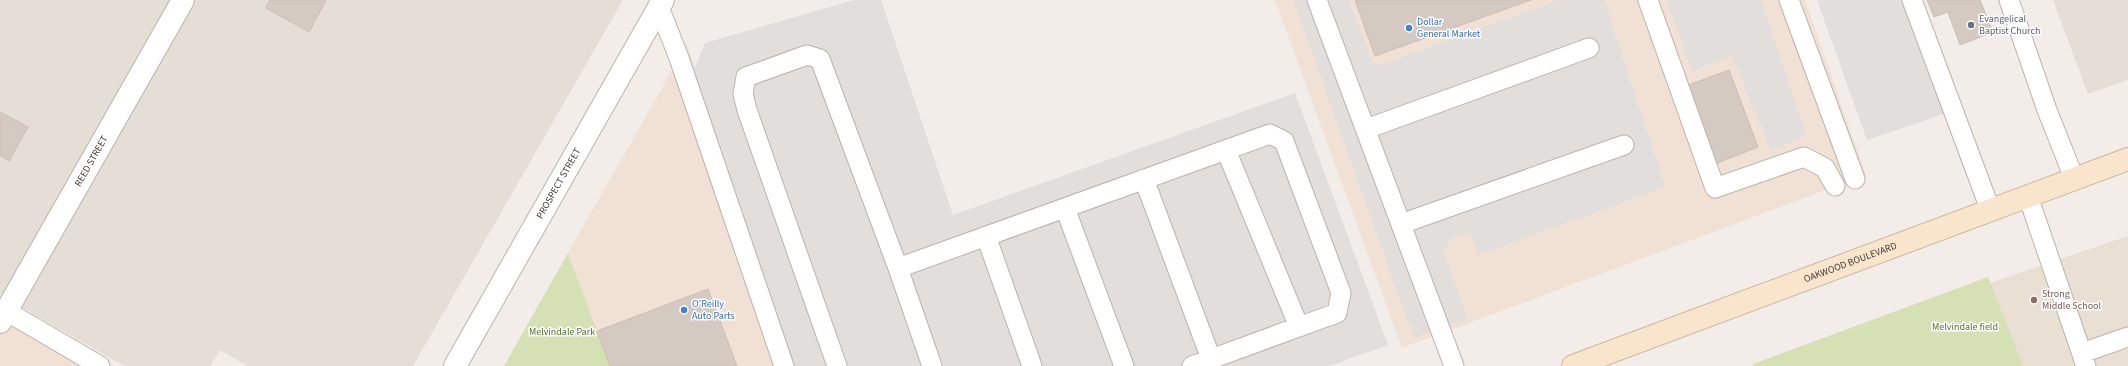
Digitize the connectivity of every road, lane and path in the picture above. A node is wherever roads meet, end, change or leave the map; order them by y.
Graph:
1 (183, 0) edge
2 (1317, 0) edge
3 (1648, 0) edge
4 (1789, 0) edge
5 (1912, 0) edge
6 (2009, 0) edge
7 (661, 3) edge
8 (1589, 48) dead end
9 (1366, 129) junction
10 (1624, 145) dead end
11 (1226, 150) junction
12 (2128, 158) edge
13 (2074, 178) junction
14 (1144, 179) junction
15 (1855, 179) dead end
16 (1835, 186) dead end
17 (2028, 196) junction
18 (1065, 208) junction
19 (1990, 210) junction
20 (1401, 224) junction
21 (986, 236) junction
22 (898, 268) junction
23 (3, 317) edge
24 (1299, 327) junction
25 (2128, 337) edge
26 (1211, 359) junction
27 (2084, 359) edge
28 (100, 366) edge
29 (455, 366) edge
30 (784, 366) edge
31 (837, 366) edge
32 (932, 366) edge
33 (1032, 366) edge
34 (1124, 366) edge
35 (1192, 366) edge
36 (1454, 366) edge
37 (1573, 366) edge

1 - 23 street, REED STREET
2 - 9 lane
3 - 16 lane
4 - 15 lane
5 - 19 lane
6 - 13 lane
7 - 29 street, PROSPECT STREET
7 - 30 lane
8 - 9 lane
9 - 20 lane
10 - 20 lane
11 - 14 lane
11 - 24 lane
11 - 24 lane
12 - 13 main road, OAKWOOD BOULEVARD
13 - 17 main road, OAKWOOD BOULEVARD
14 - 18 lane
14 - 26 lane
17 - 19 main road, OAKWOOD BOULEVARD
17 - 27 lane
18 - 21 lane
18 - 34 lane
19 - 37 main road, OAKWOOD BOULEVARD
20 - 36 lane
21 - 22 lane
21 - 33 lane
22 - 31 lane
22 - 32 lane
23 - 28 lane
24 - 26 lane
25 - 27 lane
26 - 35 lane

